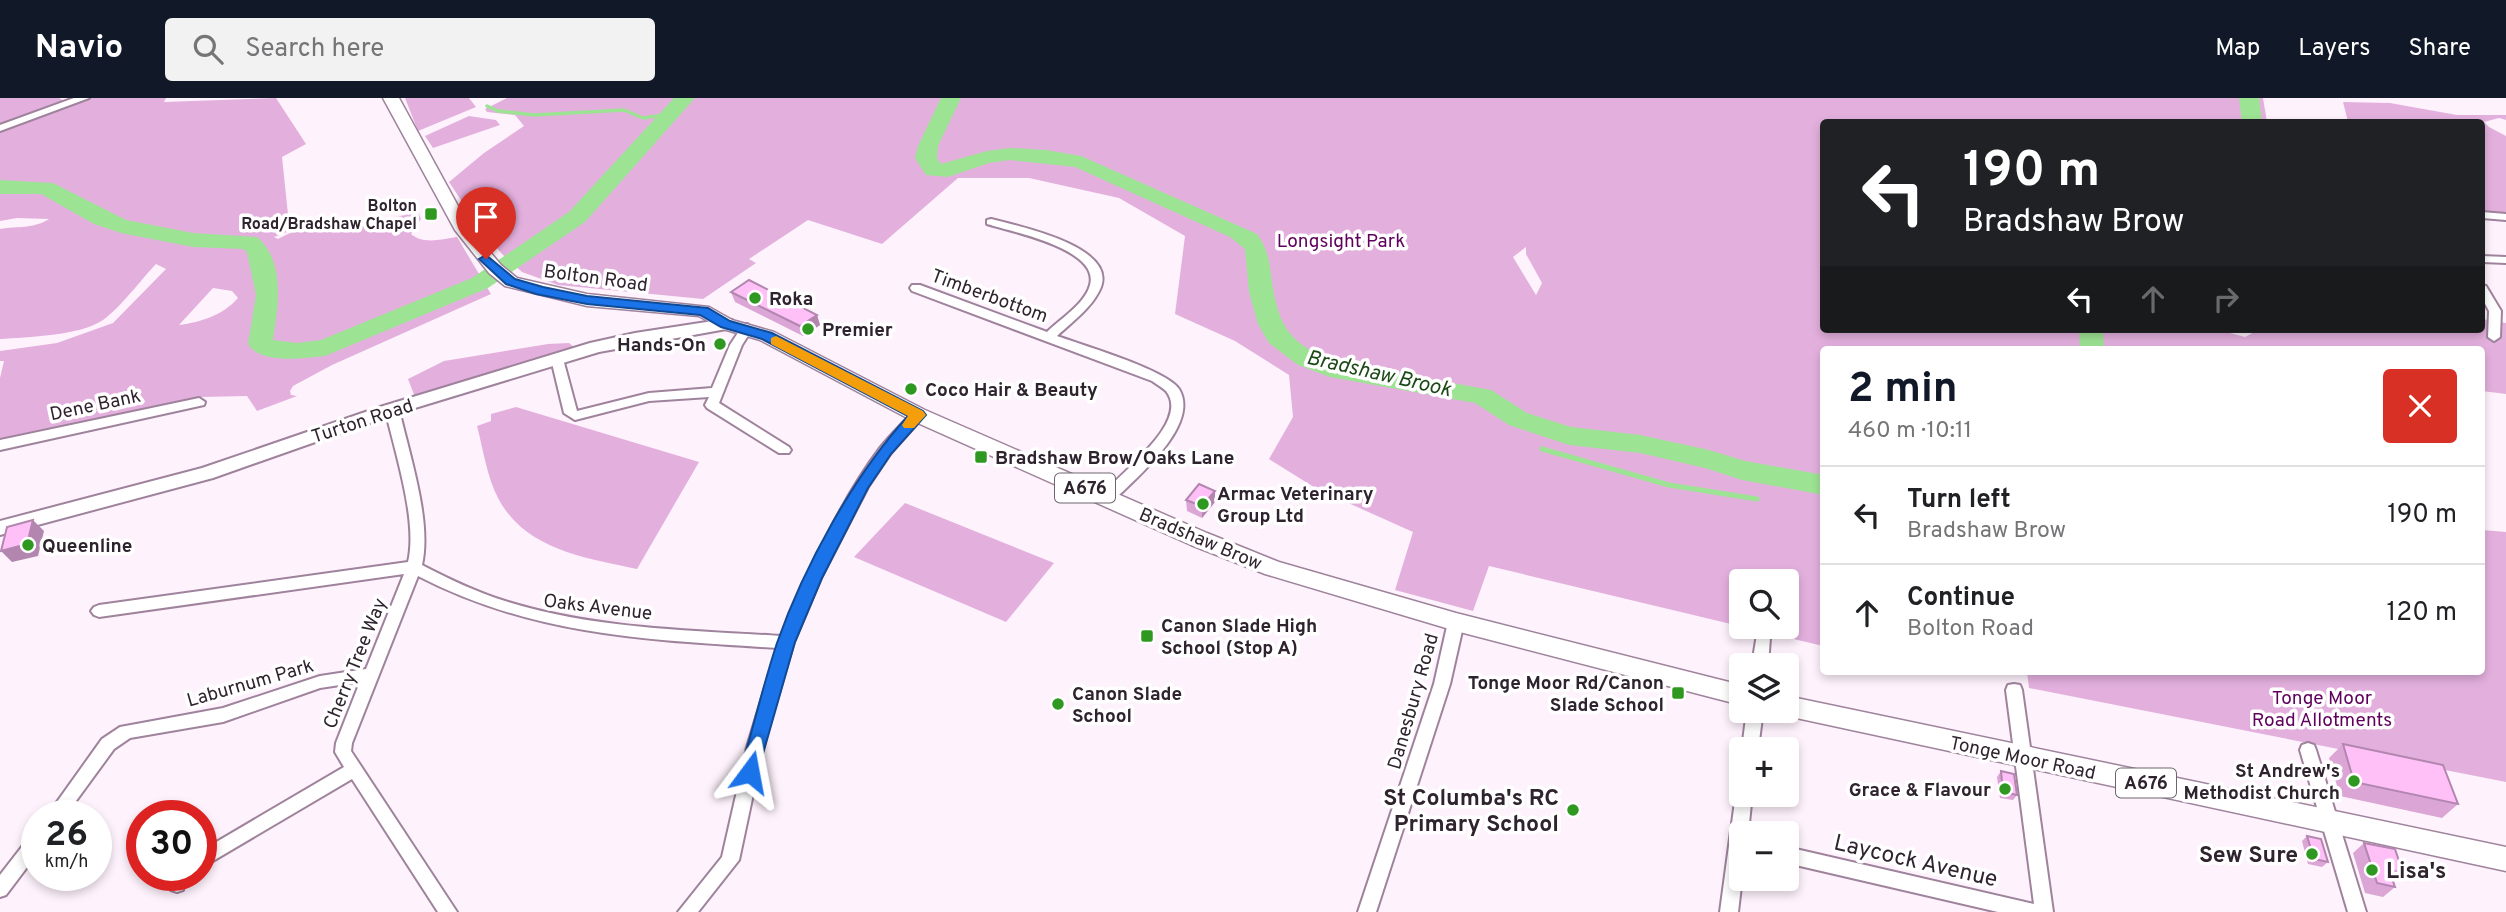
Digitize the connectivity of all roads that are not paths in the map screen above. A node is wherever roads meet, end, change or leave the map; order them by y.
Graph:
1 (85, 98) edge
2 (391, 98) edge
3 (0, 128) edge
4 (2485, 215) edge
5 (2506, 217) edge
6 (991, 222) dead end
7 (2485, 259) edge
8 (2506, 260) edge
9 (916, 288) dead end
10 (2485, 294) edge
11 (726, 324) junction
12 (747, 328) junction
13 (1049, 337) junction
14 (2494, 337) dead end
15 (557, 359) junction
16 (715, 392) junction
17 (199, 402) dead end
18 (391, 409) junction
19 (918, 415) junction
20 (0, 445) edge
21 (784, 450) dead end
22 (1107, 498) junction
23 (0, 528) edge
24 (414, 567) junction
25 (99, 611) dead end
26 (1456, 622) junction
27 (786, 642) junction
28 (371, 674) junction
29 (2014, 691) dead end
30 (1729, 692) edge
31 (1799, 709) edge
32 (2308, 750) dead end
33 (2023, 757) junction
34 (354, 769) junction
35 (67, 800) edge
36 (2330, 822) junction
37 (217, 850) edge
38 (1799, 858) edge
39 (2506, 859) edge
40 (21, 861) edge
41 (0, 889) edge
42 (1732, 891) edge
43 (443, 910) edge
44 (687, 912) edge
45 (1367, 912) edge
46 (1729, 912) edge
47 (2034, 912) edge
48 (2044, 912) edge
49 (2357, 912) edge

1 - 3 street
2 - 11 main road, Bolton Road / A676
4 - 5 street
6 - 13 street, Timberbottom
7 - 8 street
9 - 13 street, Timberbottom
10 - 14 street
11 - 12 main road, Bradshaw Brow / A676
11 - 15 main road, Turton Road
12 - 16 street
12 - 19 main road, Bradshaw Brow / A676
13 - 22 street, Timberbottom
15 - 16 street
15 - 18 main road, Turton Road
16 - 21 street
17 - 20 street, Dene Bank
18 - 23 main road, Turton Road
18 - 24 street
19 - 22 main road, Bradshaw Brow / A676
19 - 27 street
22 - 26 main road, Bradshaw Brow / A676
24 - 25 street
24 - 27 street, Oaks Avenue
24 - 28 street, Cherry Tree Way
26 - 30 main road, A676
26 - 45 street, Danesbury Road
27 - 44 street
28 - 34 street, Cherry Tree Way
28 - 35 street, Laburnum Park
29 - 33 street
31 - 33 main road, Tonge Moor Road / A676
32 - 36 street
33 - 36 main road, Tonge Moor Road / A676
33 - 48 street
34 - 37 street
34 - 43 street, Cherry Tree Way
36 - 39 main road, Tonge Moor Road / A676
36 - 49 street
38 - 47 street, Laycock Avenue
40 - 41 street
42 - 46 street

